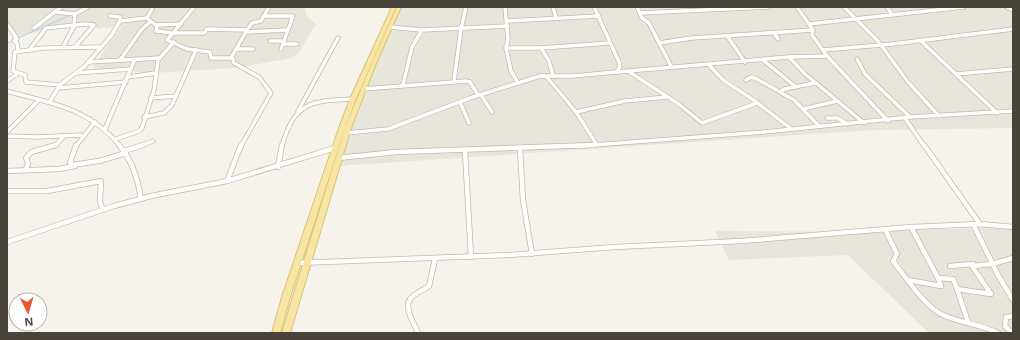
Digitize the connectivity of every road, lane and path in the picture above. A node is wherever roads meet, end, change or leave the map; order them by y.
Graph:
1 (61, 7) edge
2 (88, 7) edge
3 (154, 7) edge
4 (194, 7) edge
5 (269, 7) edge
6 (394, 7) edge
7 (400, 7) edge
8 (466, 7) edge
9 (505, 7) edge
10 (553, 7) edge
11 (594, 7) edge
12 (637, 7) edge
13 (683, 7) edge
14 (767, 7) edge
15 (797, 7) edge
16 (844, 7) edge
17 (887, 7) edge
18 (964, 7) edge
19 (1007, 7) edge
20 (731, 8) edge
21 (1013, 10) edge
22 (686, 11) junction
23 (56, 12) junction
24 (640, 13) junction
25 (73, 14) junction
26 (892, 14) junction
27 (110, 16) dead end
28 (265, 16) junction
29 (599, 16) junction
30 (147, 18) junction
31 (556, 18) junction
32 (854, 18) junction
33 (120, 21) junction
34 (507, 21) junction
35 (150, 22) junction
36 (7, 24) edge
37 (181, 24) junction
38 (809, 24) junction
39 (74, 25) junction
40 (156, 25) junction
41 (508, 26) junction
42 (390, 27) junction
43 (34, 28) dead end
44 (461, 29) junction
45 (1011, 29) edge
46 (288, 30) junction
47 (422, 30) junction
48 (814, 30) junction
49 (246, 31) junction
50 (173, 33) junction
51 (1013, 33) edge
52 (775, 34) junction
53 (728, 37) junction
54 (338, 38) dead end
55 (778, 39) dead end
56 (920, 40) junction
57 (174, 42) junction
58 (270, 42) dead end
59 (283, 42) junction
60 (659, 43) junction
61 (297, 44) dead end
62 (610, 44) junction
63 (880, 45) junction
64 (63, 47) junction
65 (75, 47) junction
66 (101, 47) junction
67 (506, 48) junction
68 (540, 48) junction
69 (30, 49) junction
70 (236, 49) junction
71 (253, 49) dead end
72 (281, 49) dead end
73 (18, 50) junction
74 (196, 50) junction
75 (823, 50) junction
76 (828, 56) junction
77 (232, 57) junction
78 (789, 57) junction
79 (159, 58) junction
80 (136, 59) junction
81 (857, 59) dead end
82 (120, 60) junction
83 (763, 60) junction
84 (89, 62) junction
85 (745, 62) junction
86 (709, 65) junction
87 (672, 68) junction
88 (131, 69) junction
89 (1011, 70) edge
90 (628, 71) junction
91 (616, 72) junction
92 (76, 73) junction
93 (156, 73) junction
94 (1013, 73) edge
95 (17, 74) junction
96 (956, 74) junction
97 (546, 76) junction
98 (553, 76) junction
99 (128, 77) junction
100 (454, 80) junction
101 (746, 80) dead end
102 (7, 81) edge
103 (126, 82) junction
104 (518, 82) junction
105 (815, 83) junction
106 (403, 85) junction
107 (59, 86) junction
108 (796, 87) junction
109 (363, 89) junction
110 (7, 91) edge
111 (780, 92) junction
112 (480, 95) junction
113 (176, 96) junction
114 (667, 97) junction
115 (151, 98) junction
116 (353, 99) junction
117 (39, 100) junction
118 (50, 101) junction
119 (837, 101) junction
120 (460, 102) junction
121 (757, 103) junction
122 (803, 109) junction
123 (298, 111) junction
124 (1013, 111) edge
125 (492, 112) dead end
126 (576, 112) junction
127 (997, 113) junction
128 (939, 116) junction
129 (144, 117) junction
130 (827, 118) dead end
131 (908, 118) junction
132 (888, 120) junction
133 (95, 122) junction
134 (469, 122) dead end
135 (864, 123) junction
136 (847, 124) junction
137 (818, 126) junction
138 (7, 127) edge
139 (12, 127) junction
140 (790, 128) junction
141 (105, 129) junction
142 (7, 132) edge
143 (346, 133) junction
144 (81, 135) junction
145 (7, 136) edge
146 (64, 136) junction
147 (116, 139) junction
148 (153, 141) dead end
149 (597, 145) junction
150 (335, 148) junction
151 (520, 149) junction
152 (465, 151) junction
153 (125, 152) junction
154 (338, 158) junction
155 (75, 166) junction
156 (278, 166) junction
157 (26, 170) junction
158 (7, 171) edge
159 (227, 181) junction
160 (7, 191) edge
161 (141, 199) junction
162 (102, 210) junction
163 (973, 224) junction
164 (980, 224) junction
165 (912, 227) junction
166 (1013, 227) edge
167 (885, 229) junction
168 (7, 242) edge
169 (532, 254) junction
170 (470, 257) junction
171 (1013, 258) edge
172 (435, 259) junction
173 (308, 262) junction
174 (297, 263) junction
175 (993, 264) junction
176 (950, 266) dead end
177 (938, 278) junction
178 (907, 280) junction
179 (957, 289) junction
180 (1013, 300) edge
181 (1013, 316) edge
182 (968, 322) junction
183 (276, 333) edge
184 (286, 333) edge
185 (418, 333) edge
186 (998, 333) edge
187 (1012, 333) edge

1 - 23 street
2 - 25 street
3 - 30 street
4 - 37 street
5 - 28 street
6 - 116 main road
7 - 42 main road
8 - 44 street
9 - 34 street
10 - 31 street
11 - 29 street
12 - 24 street
13 - 22 street
14 - 20 street
15 - 38 street
16 - 32 street
17 - 26 street
18 - 26 street
19 - 21 street
20 - 22 street
22 - 24 street
23 - 25 street
23 - 43 street
24 - 60 street
25 - 39 street
26 - 32 street
27 - 33 street
28 - 46 street
28 - 49 street
29 - 31 street
29 - 62 street
30 - 33 street
30 - 35 street
31 - 34 street
32 - 38 street
32 - 63 street
33 - 66 street
34 - 41 street
35 - 40 street
35 - 82 street
36 - 73 street
37 - 40 street
37 - 50 street
38 - 48 street
39 - 64 street
39 - 65 street
39 - 69 street
40 - 50 street
41 - 44 street
41 - 67 street
42 - 47 street
42 - 109 main road
44 - 47 street
44 - 100 street
45 - 51 street
45 - 56 street
46 - 49 street
46 - 59 street
47 - 106 street
48 - 52 street
48 - 75 street
49 - 50 street
49 - 70 street
50 - 57 street
52 - 53 street
52 - 55 street
53 - 60 street
53 - 85 street
54 - 123 street
56 - 63 street
56 - 96 street
57 - 74 street
57 - 79 street
58 - 59 street
59 - 61 street
59 - 72 street
60 - 87 street
62 - 68 street
62 - 91 street
63 - 75 street
63 - 128 street
64 - 65 street
64 - 69 street
65 - 66 street
66 - 84 street
67 - 68 street
67 - 104 street
68 - 98 street
69 - 73 street
70 - 71 street
70 - 77 street
73 - 95 street
74 - 77 street
74 - 113 street
75 - 76 street
76 - 78 street
76 - 132 street
77 - 159 street
78 - 83 street
78 - 105 street
79 - 80 street
79 - 93 street
80 - 82 street
80 - 88 street
81 - 131 street
82 - 84 street
83 - 85 street
83 - 108 street
84 - 92 street
85 - 86 street
86 - 87 street
86 - 121 street
87 - 90 street
88 - 92 street
88 - 99 street
89 - 94 street
89 - 96 street
90 - 91 street
90 - 114 street
91 - 98 street
92 - 107 street
93 - 99 street
93 - 115 street
95 - 102 street
95 - 107 street
96 - 127 street
97 - 98 street
97 - 104 street
97 - 126 street
99 - 103 street
100 - 106 street
100 - 112 street
101 - 111 street
103 - 107 street
103 - 141 street
104 - 112 street
105 - 108 street
105 - 119 street
106 - 109 street
107 - 118 street
108 - 111 street
109 - 143 main road
110 - 117 street
111 - 122 street
112 - 120 street
112 - 125 street
113 - 115 street
113 - 129 street
114 - 121 street
114 - 126 street
115 - 129 street
116 - 123 street
116 - 150 main road
117 - 118 street
117 - 139 street
118 - 133 street
119 - 122 street
119 - 135 street
120 - 134 street
120 - 143 street
121 - 140 street
122 - 137 street
123 - 156 street
124 - 127 street
126 - 149 street
127 - 128 street
128 - 131 street
129 - 147 street
130 - 136 street
131 - 132 street
131 - 164 street
132 - 135 street
133 - 141 street
133 - 144 street
135 - 136 street
136 - 137 street
137 - 140 street
138 - 139 street
139 - 142 street
140 - 149 street
141 - 147 street
143 - 154 main road
144 - 146 street
144 - 155 street
145 - 146 street
146 - 157 street
147 - 153 street
148 - 153 street
149 - 151 street
150 - 156 street
150 - 174 main road
151 - 152 street
151 - 169 street
152 - 154 street
152 - 170 street
153 - 155 street
153 - 161 street
154 - 173 main road
155 - 157 street
156 - 159 street
157 - 158 street
159 - 161 street
160 - 162 street
161 - 162 street
162 - 168 street
163 - 164 street
163 - 165 street
163 - 175 street
164 - 166 street
165 - 167 street
165 - 177 street
167 - 169 street
167 - 178 street
169 - 170 street
170 - 172 street
171 - 175 street
172 - 173 street
172 - 185 street
173 - 174 street
173 - 184 main road
174 - 183 main road
175 - 176 street
175 - 179 street
175 - 180 street
177 - 178 street
177 - 179 street
178 - 182 street
179 - 182 street
181 - 187 street
182 - 186 street

